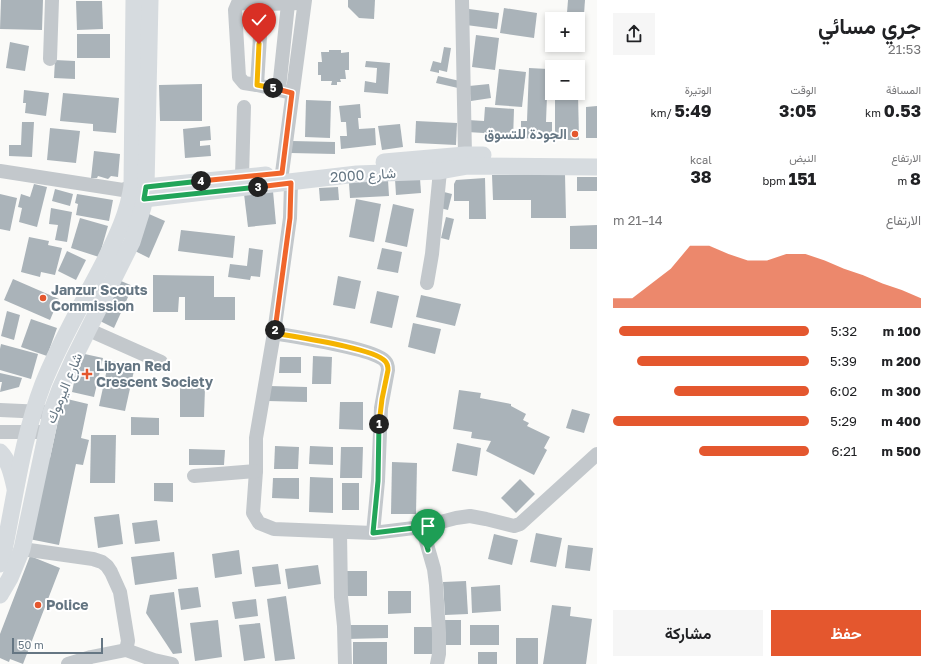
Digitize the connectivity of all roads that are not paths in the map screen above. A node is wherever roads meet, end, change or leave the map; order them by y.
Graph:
1 (52, 0) edge
2 (134, 0) edge
3 (150, 0) edge
4 (462, 0) edge
5 (305, 1) edge
6 (262, 4) junction
7 (288, 4) junction
8 (50, 59) dead end
9 (257, 85) junction
10 (286, 91) junction
11 (244, 107) dead end
12 (465, 155) junction
13 (597, 155) edge
14 (597, 166) edge
15 (0, 171) edge
16 (440, 171) junction
17 (242, 176) junction
18 (286, 178) junction
19 (135, 192) junction
20 (427, 283) dead end
21 (89, 330) junction
22 (274, 333) junction
23 (161, 362) dead end
24 (0, 410) edge
25 (34, 412) junction
26 (51, 413) junction
27 (29, 431) junction
28 (0, 432) edge
29 (46, 432) junction
30 (0, 452) edge
31 (597, 454) edge
32 (256, 471) junction
33 (194, 476) dead end
34 (15, 488) junction
35 (422, 527) junction
36 (340, 532) junction
37 (373, 533) junction
38 (22, 549) junction
39 (0, 564) edge
40 (0, 595) edge
41 (126, 650) junction
42 (154, 662) edge
43 (68, 664) edge
44 (172, 664) edge
45 (345, 664) edge
46 (437, 664) edge

1 - 8 street
2 - 19 main road
3 - 19 main road
4 - 12 street
5 - 7 street
5 - 10 street
6 - 7 street
6 - 9 street
6 - 9 street
7 - 10 street
9 - 10 street
10 - 18 street
11 - 17 street
12 - 13 main road
12 - 18 main road
14 - 16 main road, شارع 2000
15 - 19 street
16 - 18 main road, شارع 2000
16 - 20 street
17 - 18 main road
17 - 19 main road
18 - 19 main road, شارع 2000
18 - 22 street
19 - 21 main road, شارع اليرموك
19 - 25 main road, شارع اليرموك
21 - 23 street
21 - 26 main road, شارع اليرموك
22 - 32 street
22 - 37 street
24 - 25 street
25 - 26 street
25 - 27 main road, شارع اليرموك
26 - 29 main road, شارع اليرموك
27 - 28 street
27 - 29 street
27 - 34 main road, شارع اليرموك
29 - 38 main road, شارع اليرموك
30 - 34 main road
31 - 35 street
32 - 33 street
32 - 36 street
34 - 39 main road, شارع اليرموك
35 - 37 street
35 - 46 street
36 - 37 street
36 - 45 street
38 - 40 main road, شارع اليرموك
38 - 41 street
41 - 42 street
41 - 43 street
42 - 44 street

